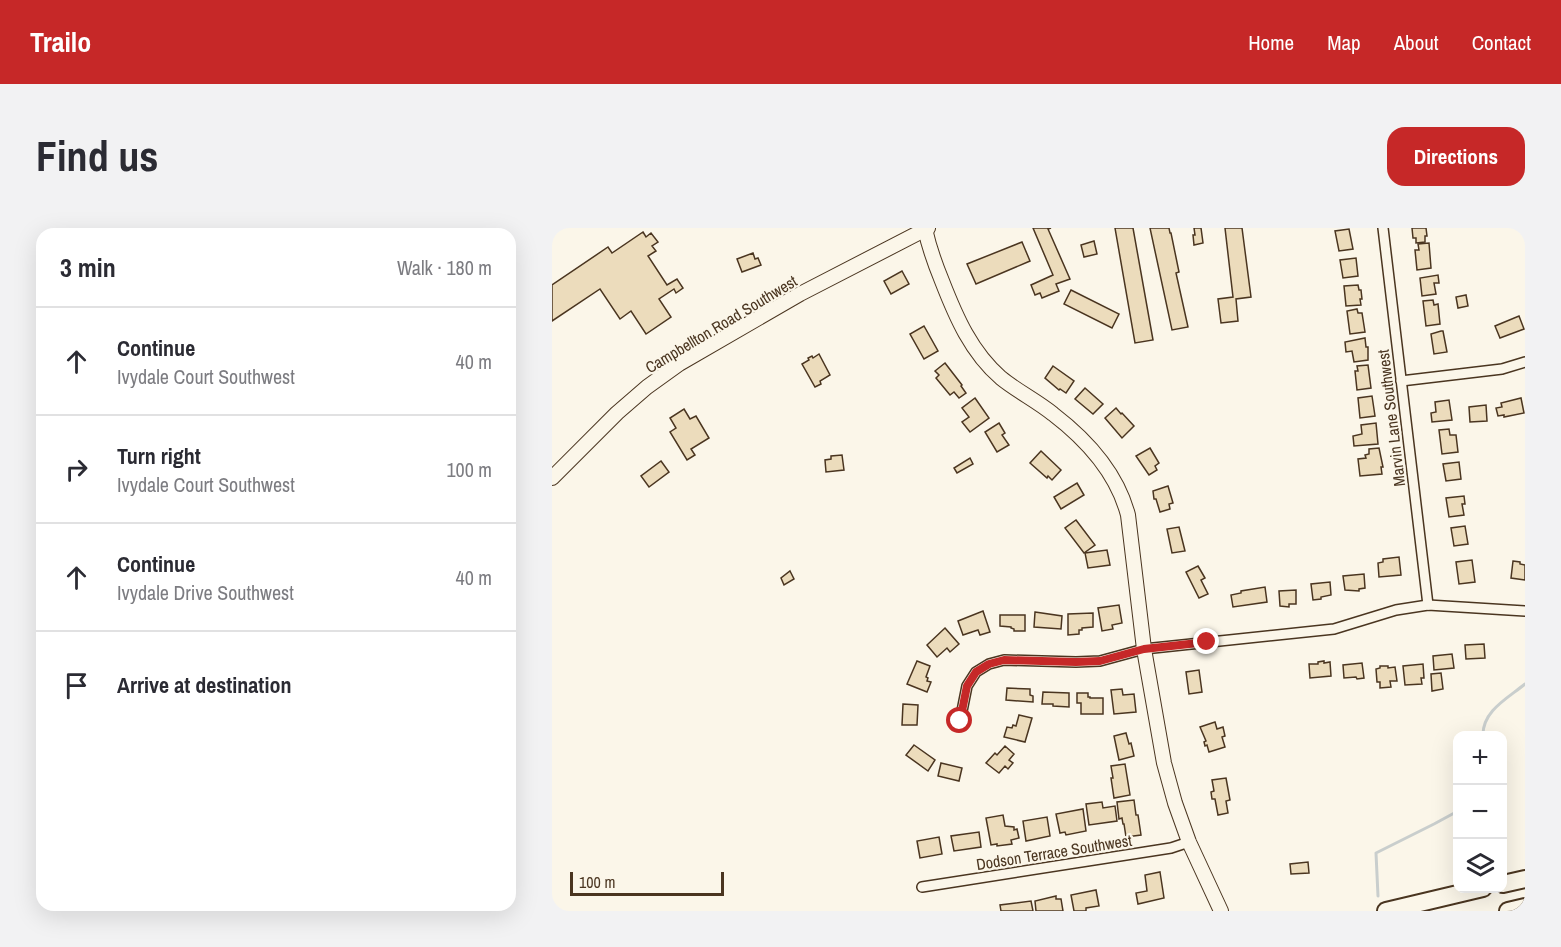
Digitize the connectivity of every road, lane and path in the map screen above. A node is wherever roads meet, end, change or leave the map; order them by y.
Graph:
1 (926, 228) edge
2 (1383, 228) edge
3 (1525, 362) edge
4 (1401, 381) junction
5 (552, 478) edge
6 (1428, 605) junction
7 (1525, 611) edge
8 (1144, 649) junction
9 (960, 721) dead end
10 (1190, 842) junction
11 (1525, 879) edge
12 (1507, 883) edge
13 (922, 887) dead end
14 (1462, 893) edge
15 (1525, 907) edge
16 (1221, 911) edge
17 (1386, 911) edge
18 (1509, 911) edge

1 - 5 street, Campbellton Road Southwest
1 - 8 street
2 - 4 street, Marvin Lane Southwest
3 - 4 street
4 - 6 street, Marvin Lane Southwest
6 - 7 street
6 - 8 street
8 - 9 street
8 - 10 street
10 - 13 street, Dodson Terrace Southwest
10 - 16 street
11 - 12 highway
14 - 17 highway
15 - 18 highway

